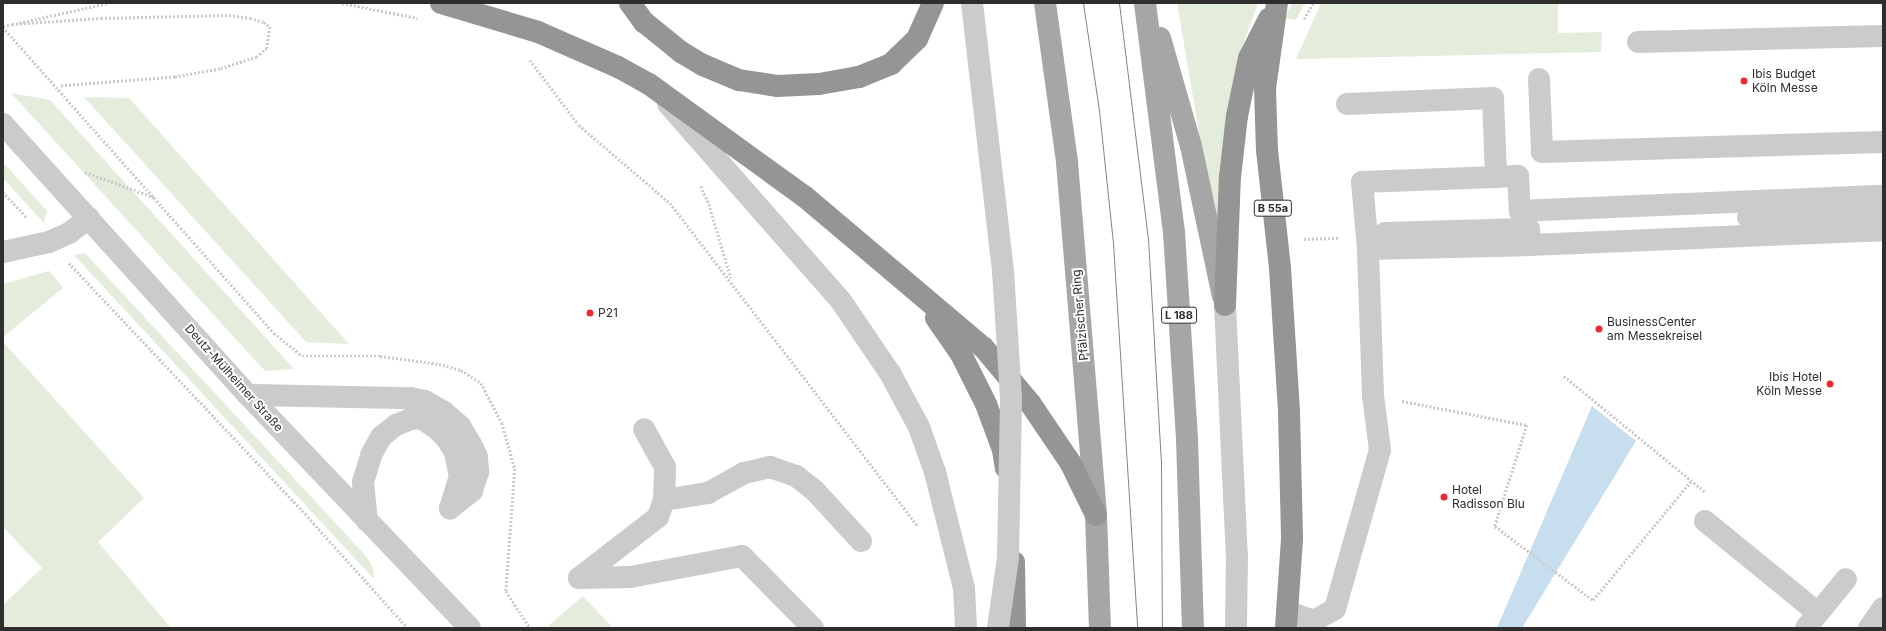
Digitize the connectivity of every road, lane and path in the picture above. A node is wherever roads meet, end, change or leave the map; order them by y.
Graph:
1 (108, 3) edge
2 (441, 3) edge
3 (630, 3) edge
4 (933, 3) edge
5 (972, 3) edge
6 (1044, 3) edge
7 (1145, 3) edge
8 (1150, 3) edge
9 (1277, 3) edge
10 (12, 24) junction
11 (3, 26) edge
12 (1883, 36) edge
13 (1638, 42) dead end
14 (528, 58) dead end
15 (1540, 79) dead end
16 (650, 84) junction
17 (58, 86) junction
18 (1347, 104) dead end
19 (3, 124) edge
20 (1883, 142) edge
21 (77, 169) dead end
22 (1496, 177) junction
23 (700, 183) dead end
24 (1883, 196) edge
25 (1883, 212) edge
26 (1739, 217) dead end
27 (89, 218) junction
28 (1883, 230) edge
29 (1385, 233) dead end
30 (1530, 245) junction
31 (1368, 249) junction
32 (3, 252) edge
33 (732, 280) junction
34 (90, 285) dead end
35 (918, 292) junction
36 (1225, 305) junction
37 (1564, 376) dead end
38 (248, 395) junction
39 (1373, 395) junction
40 (644, 429) dead end
41 (664, 500) junction
42 (1096, 515) junction
43 (367, 521) junction
44 (1705, 521) dead end
45 (922, 531) dead end
46 (861, 541) dead end
47 (1846, 579) dead end
48 (1883, 608) edge
49 (1287, 620) edge
50 (1812, 620) edge
51 (526, 624) dead end
52 (408, 628) edge
53 (470, 628) edge
54 (530, 628) edge
55 (813, 628) edge
56 (966, 628) edge
57 (998, 628) edge
58 (1015, 628) edge
59 (1100, 628) edge
60 (1193, 628) edge
61 (1236, 628) edge
62 (1868, 628) edge

1 - 10 path
2 - 16 highway, bridge
3 - 4 highway
5 - 57 street, bridge
6 - 42 main road, Pfälzischer Ring
7 - 60 main road, L 188
8 - 36 main road
9 - 36 highway
9 - 49 highway, B 55a
10 - 11 path
10 - 17 path
11 - 17 path
12 - 13 street
14 - 33 path
15 - 20 street
16 - 35 highway
16 - 56 street
17 - 21 path
18 - 22 street
19 - 27 street, Deutz-Mülheimer Straße
22 - 24 street
22 - 31 street
23 - 33 path
25 - 26 street
27 - 32 street
27 - 38 street, Deutz-Mülheimer Straße
28 - 30 street
29 - 30 street
30 - 31 street
31 - 39 street
33 - 45 path
34 - 52 path
35 - 42 highway
35 - 58 highway
36 - 61 street
37 - 39 path
38 - 43 street, Deutz-Mülheimer Straße
38 - 43 street
39 - 49 street
40 - 41 street
41 - 46 street
41 - 55 street
42 - 59 main road, Pfälzischer Ring
43 - 53 street, Deutz-Mülheimer Straße
44 - 50 street
47 - 50 street
48 - 62 street
51 - 54 path

